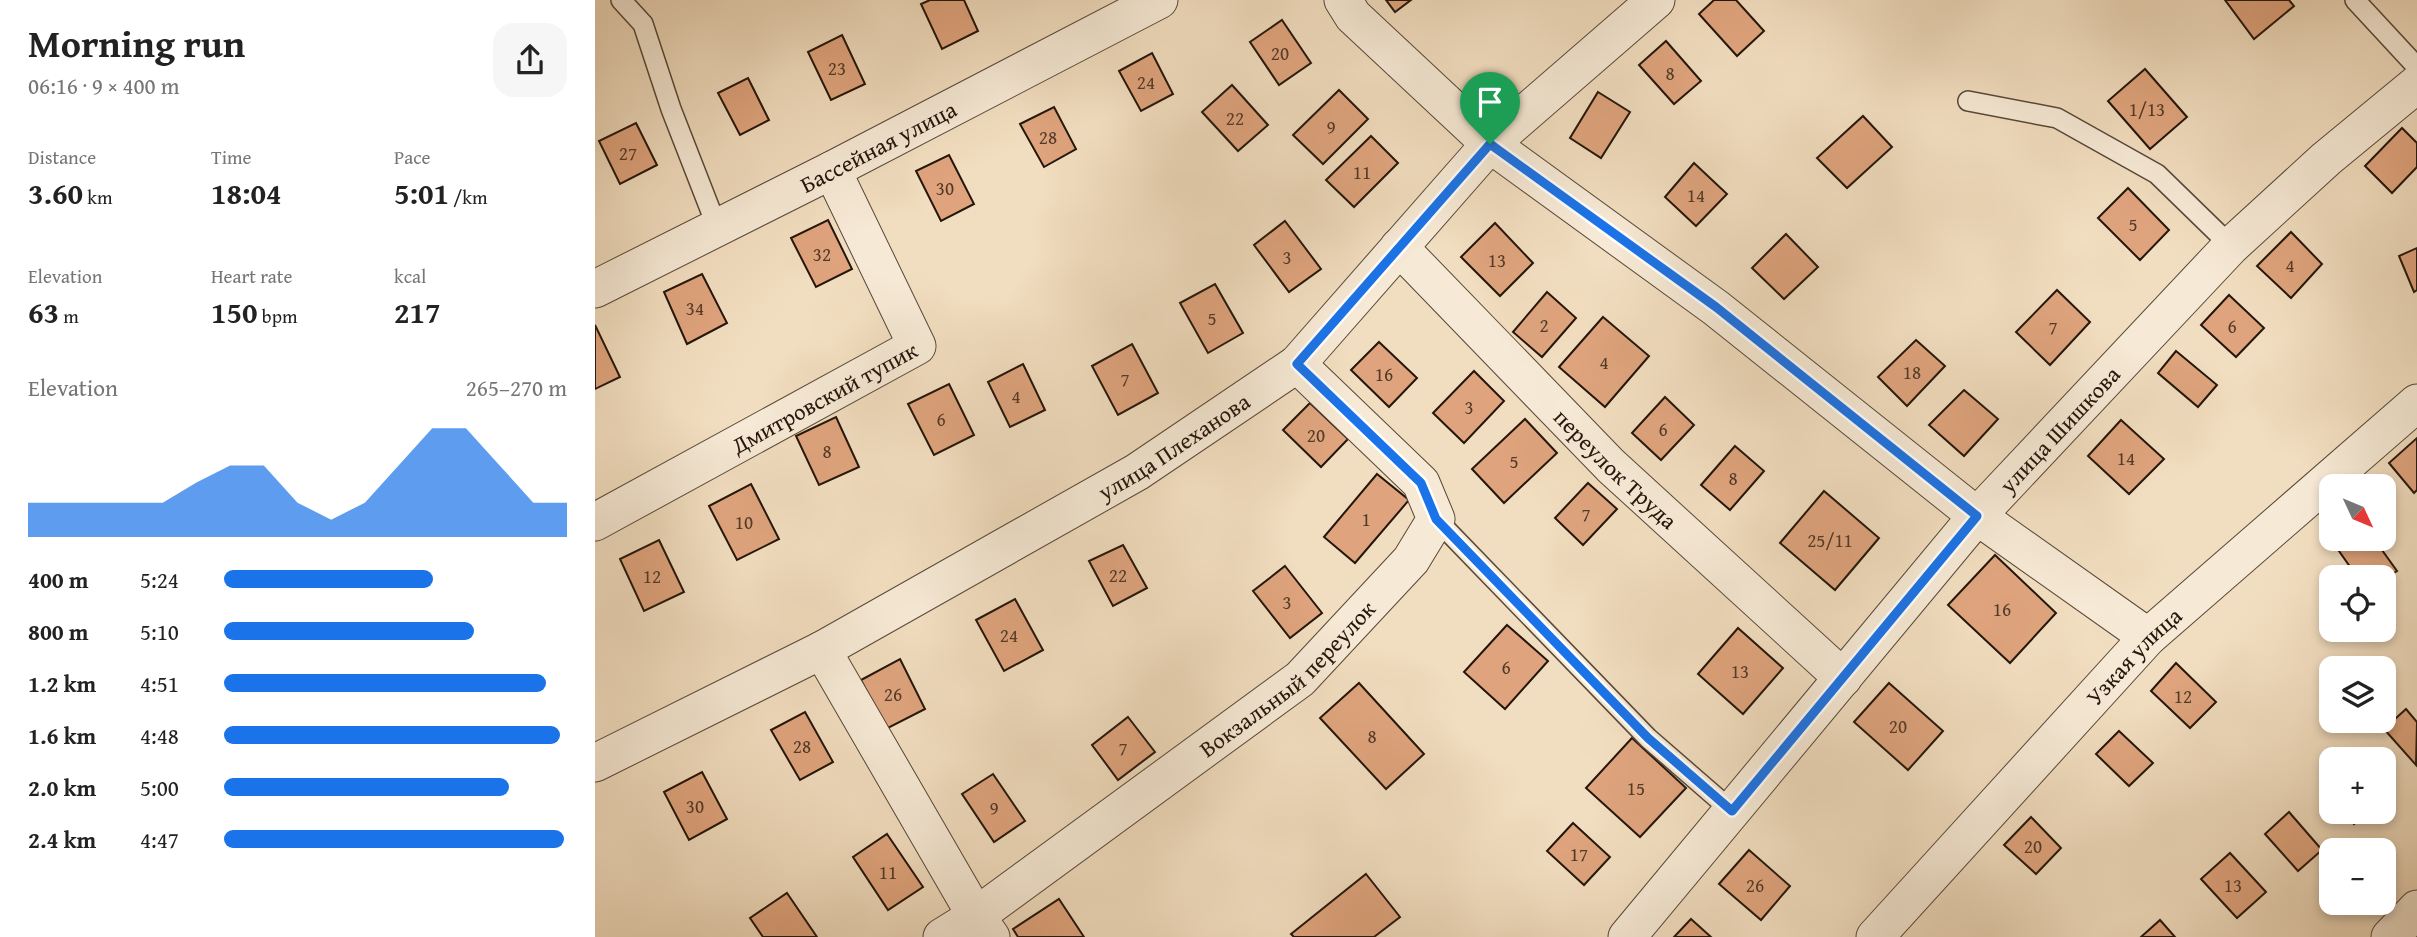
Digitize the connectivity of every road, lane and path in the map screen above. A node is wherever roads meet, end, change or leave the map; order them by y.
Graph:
1 (621, 0) edge
2 (1159, 0) edge
3 (1343, 0) edge
4 (1656, 0) edge
5 (2354, 0) edge
6 (2417, 67) edge
7 (2417, 84) edge
8 (1968, 101) dead end
9 (1490, 144) junction
10 (832, 170) junction
11 (717, 227) junction
12 (2231, 246) junction
13 (1399, 247) junction
14 (595, 289) edge
15 (1297, 364) junction
16 (2417, 403) edge
17 (1977, 516) junction
18 (1436, 519) junction
19 (595, 522) edge
20 (2148, 637) junction
21 (822, 650) junction
22 (1843, 678) junction
23 (595, 763) edge
24 (1732, 811) junction
25 (2417, 909) edge
26 (983, 926) edge
27 (943, 937) edge
28 (1627, 937) edge
29 (1875, 937) edge
30 (2390, 937) edge

1 - 11 lane
2 - 10 street, Бассейная улица
3 - 9 street
4 - 9 street, улица Плеханова
5 - 6 lane
7 - 12 street, улица Шишкова
8 - 12 lane
9 - 13 street, улица Плеханова
9 - 17 street
10 - 11 street, Бассейная улица
10 - 19 street, Дмитровский тупик
11 - 14 street, Бассейная улица
12 - 17 street, улица Шишкова
13 - 15 street, улица Плеханова
13 - 22 street, переулок Труда
15 - 18 street
15 - 21 street, улица Плеханова
16 - 20 street, Узкая улица
17 - 20 street
17 - 22 street, улица Шишкова
18 - 24 lane
18 - 26 street, Вокзальный переулок
20 - 29 street, Узкая улица
21 - 23 street, улица Плеханова
21 - 26 street
22 - 24 street, улица Шишкова
24 - 28 street, улица Шишкова
25 - 30 street
26 - 27 street, Вокзальный переулок

